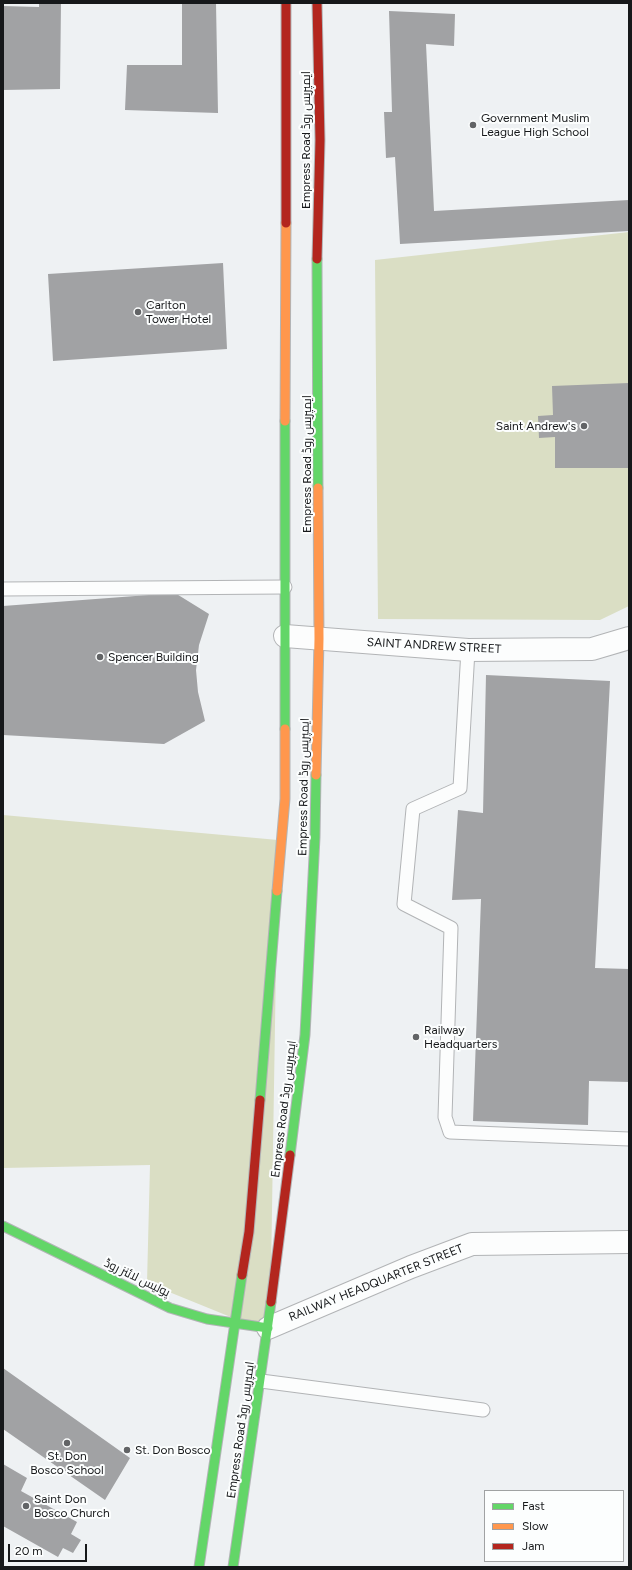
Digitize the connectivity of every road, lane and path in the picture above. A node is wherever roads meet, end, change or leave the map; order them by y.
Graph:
1 (286, 3) edge
2 (318, 3) edge
3 (285, 587) junction
4 (3, 589) edge
5 (285, 636) junction
6 (629, 638) edge
7 (319, 640) junction
8 (468, 650) junction
9 (629, 1139) edge
10 (3, 1226) edge
11 (629, 1242) edge
12 (234, 1322) junction
13 (268, 1328) junction
14 (261, 1381) junction
15 (483, 1410) dead end
16 (199, 1567) edge
17 (233, 1567) edge

1 - 3 main road, Empress Road ایمپریس روڈ
2 - 7 main road, Empress Road ایمپریس روڈ
3 - 4 lane
3 - 5 main road, Empress Road ایمپریس روڈ
5 - 7 street, SAINT ANDREW STREET
5 - 12 main road, Empress Road ایمپریس روڈ
6 - 8 street, SAINT ANDREW STREET
7 - 8 street, SAINT ANDREW STREET
7 - 13 main road, Empress Road ایمپریس روڈ
8 - 9 lane
10 - 12 main road, پولیس لائنز روڈ
11 - 13 street, RAILWAY HEADQUARTER STREET
12 - 13 main road, پولیس لائنز روڈ
12 - 16 main road, Empress Road ایمپریس روڈ
13 - 14 main road, Empress Road ایمپریس روڈ
14 - 15 lane
14 - 17 main road, Empress Road ایمپریس روڈ

